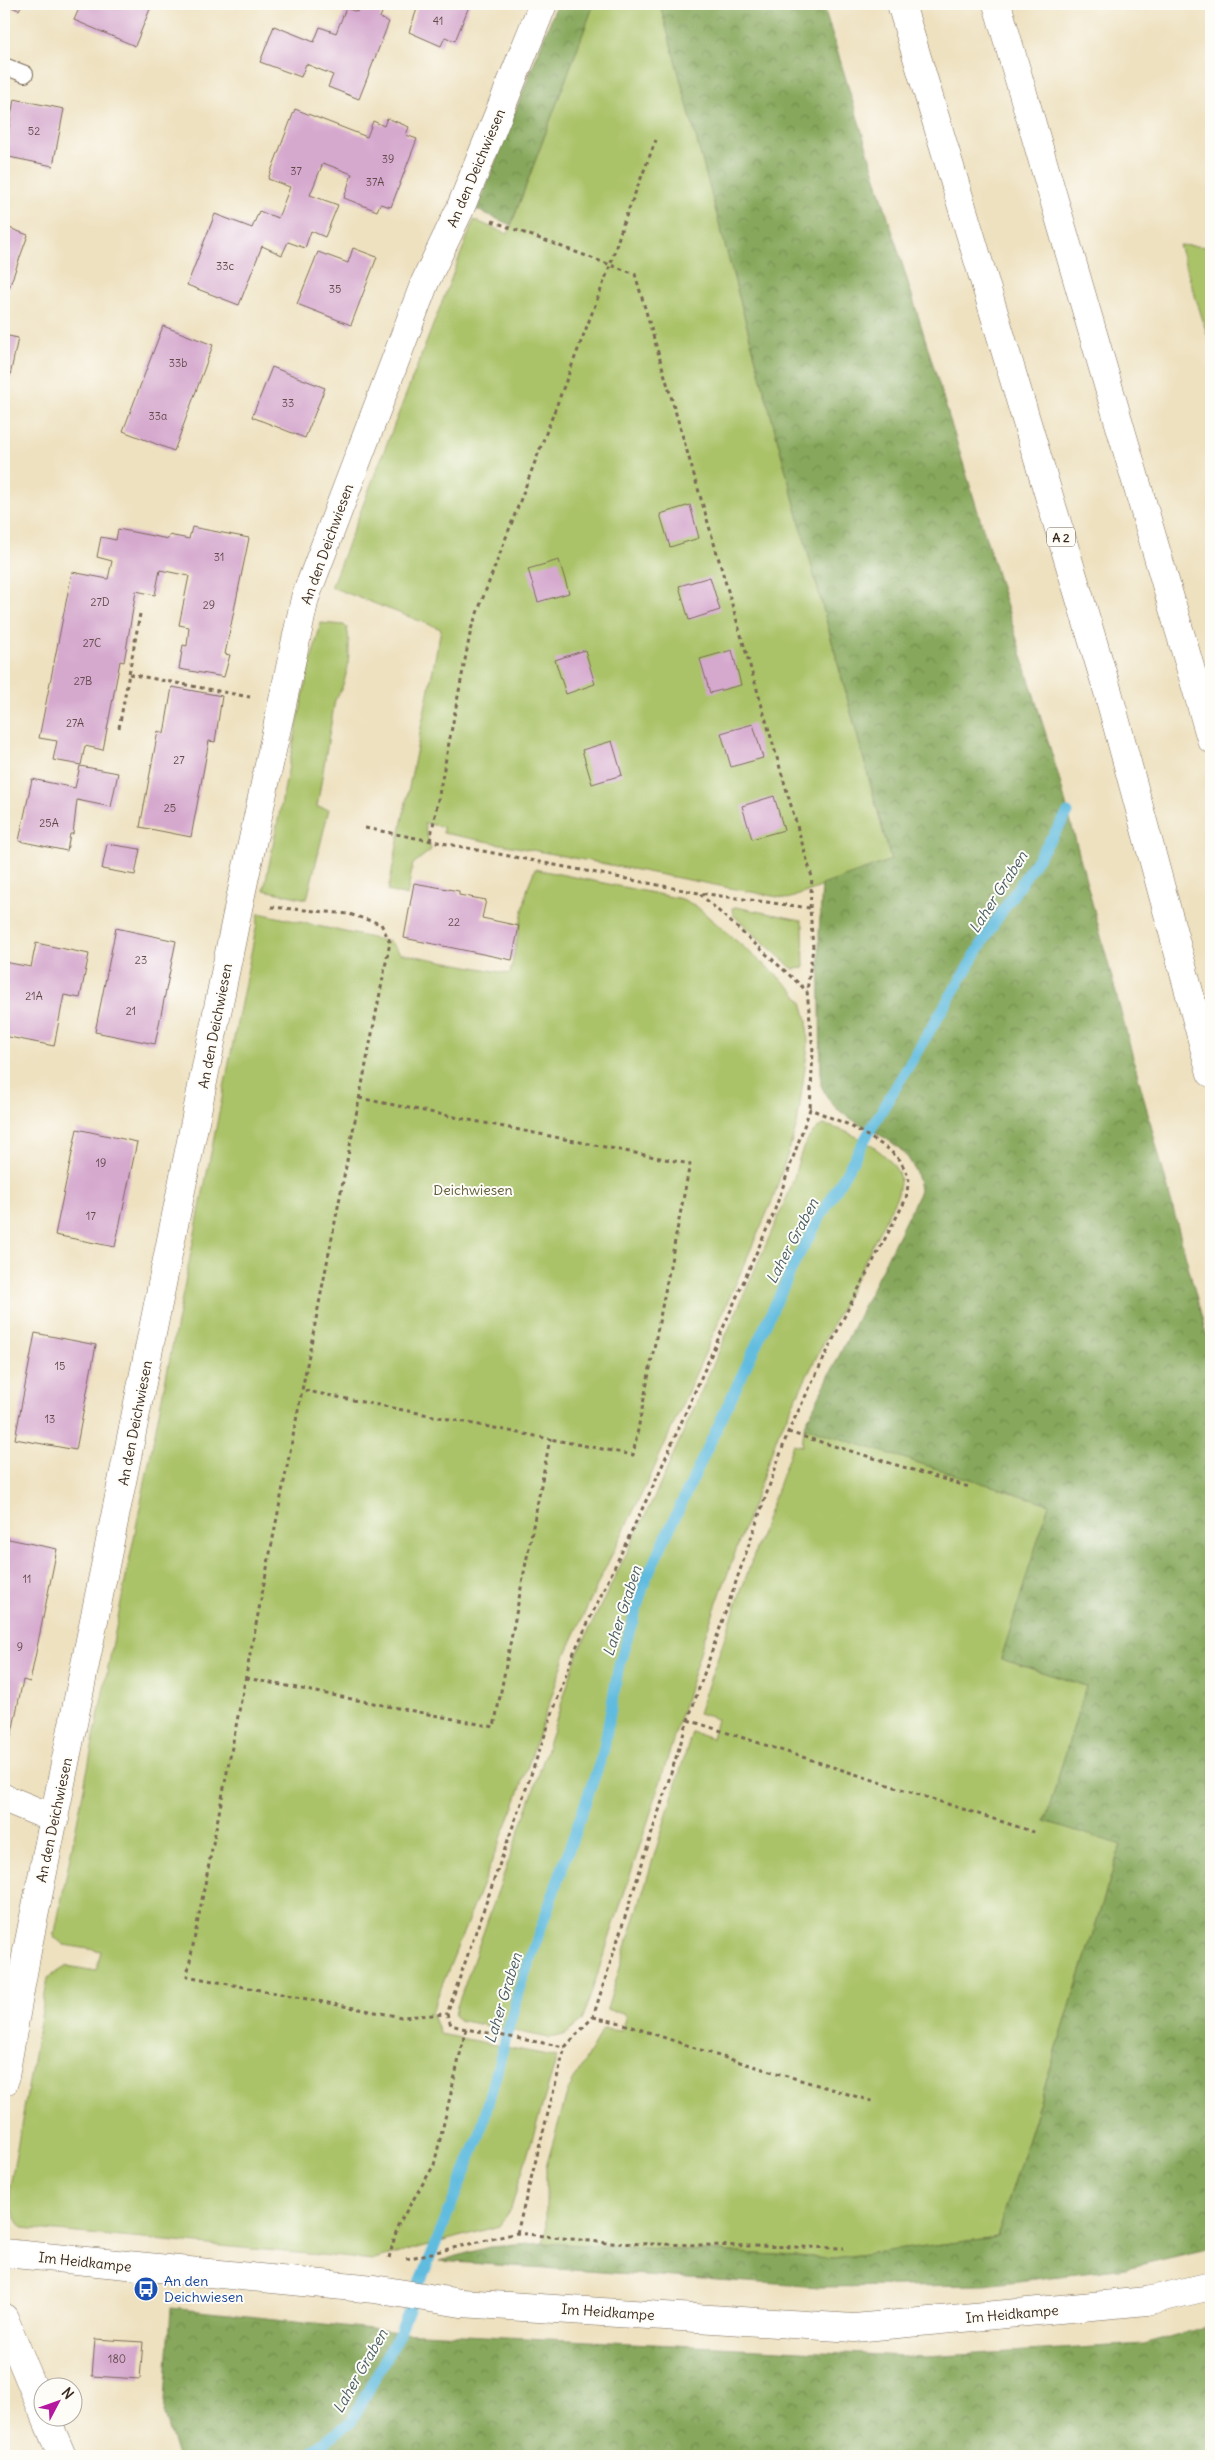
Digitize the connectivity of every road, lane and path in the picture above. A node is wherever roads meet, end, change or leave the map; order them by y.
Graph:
1 (543, 4) edge
2 (901, 4) edge
3 (997, 4) edge
4 (4, 66) edge
5 (25, 74) dead end
6 (656, 140) dead end
7 (460, 208) junction
8 (610, 266) junction
9 (140, 614) dead end
10 (129, 674) junction
11 (282, 703) junction
12 (119, 728) dead end
13 (1211, 739) edge
14 (365, 828) dead end
15 (430, 841) junction
16 (700, 893) junction
17 (240, 904) junction
18 (810, 908) junction
19 (807, 991) junction
20 (1211, 1073) edge
21 (359, 1098) junction
22 (810, 1109) junction
23 (302, 1390) junction
24 (788, 1432) junction
25 (550, 1439) junction
26 (969, 1487) dead end
27 (246, 1678) junction
28 (688, 1720) junction
29 (4, 1798) edge
30 (55, 1819) junction
31 (1037, 1833) dead end
32 (446, 2014) junction
33 (593, 2017) junction
34 (466, 2029) junction
35 (566, 2047) junction
36 (4, 2082) edge
37 (875, 2102) dead end
38 (517, 2233) junction
39 (844, 2248) dead end
40 (4, 2253) edge
41 (418, 2256) dead end
42 (387, 2263) dead end
43 (1211, 2286) edge
44 (4, 2318) edge
45 (32, 2385) edge
46 (50, 2428) edge
47 (62, 2456) edge

1 - 7 main road, An den Deichwiesen
2 - 20 main road, A 2
3 - 13 main road
4 - 5 lane
6 - 8 path
7 - 8 path
7 - 11 main road, An den Deichwiesen
8 - 15 path
8 - 18 path
9 - 10 path
10 - 11 path
10 - 12 path
11 - 17 main road, An den Deichwiesen
14 - 15 path
15 - 16 path
16 - 18 path
16 - 19 path
17 - 21 path
17 - 30 main road, An den Deichwiesen
18 - 19 path
19 - 22 path
21 - 23 path
21 - 25 path
22 - 24 path
22 - 32 path
23 - 25 path
23 - 27 path
24 - 26 path
24 - 28 path
25 - 27 path
27 - 32 path
28 - 31 path
28 - 33 path
29 - 30 main road
30 - 36 main road, An den Deichwiesen
32 - 34 path
33 - 35 path
33 - 37 path
34 - 35 path
34 - 42 path
35 - 38 path
38 - 39 path
38 - 41 path
40 - 43 main road, Im Heidkampe
44 - 45 main road
46 - 47 main road

